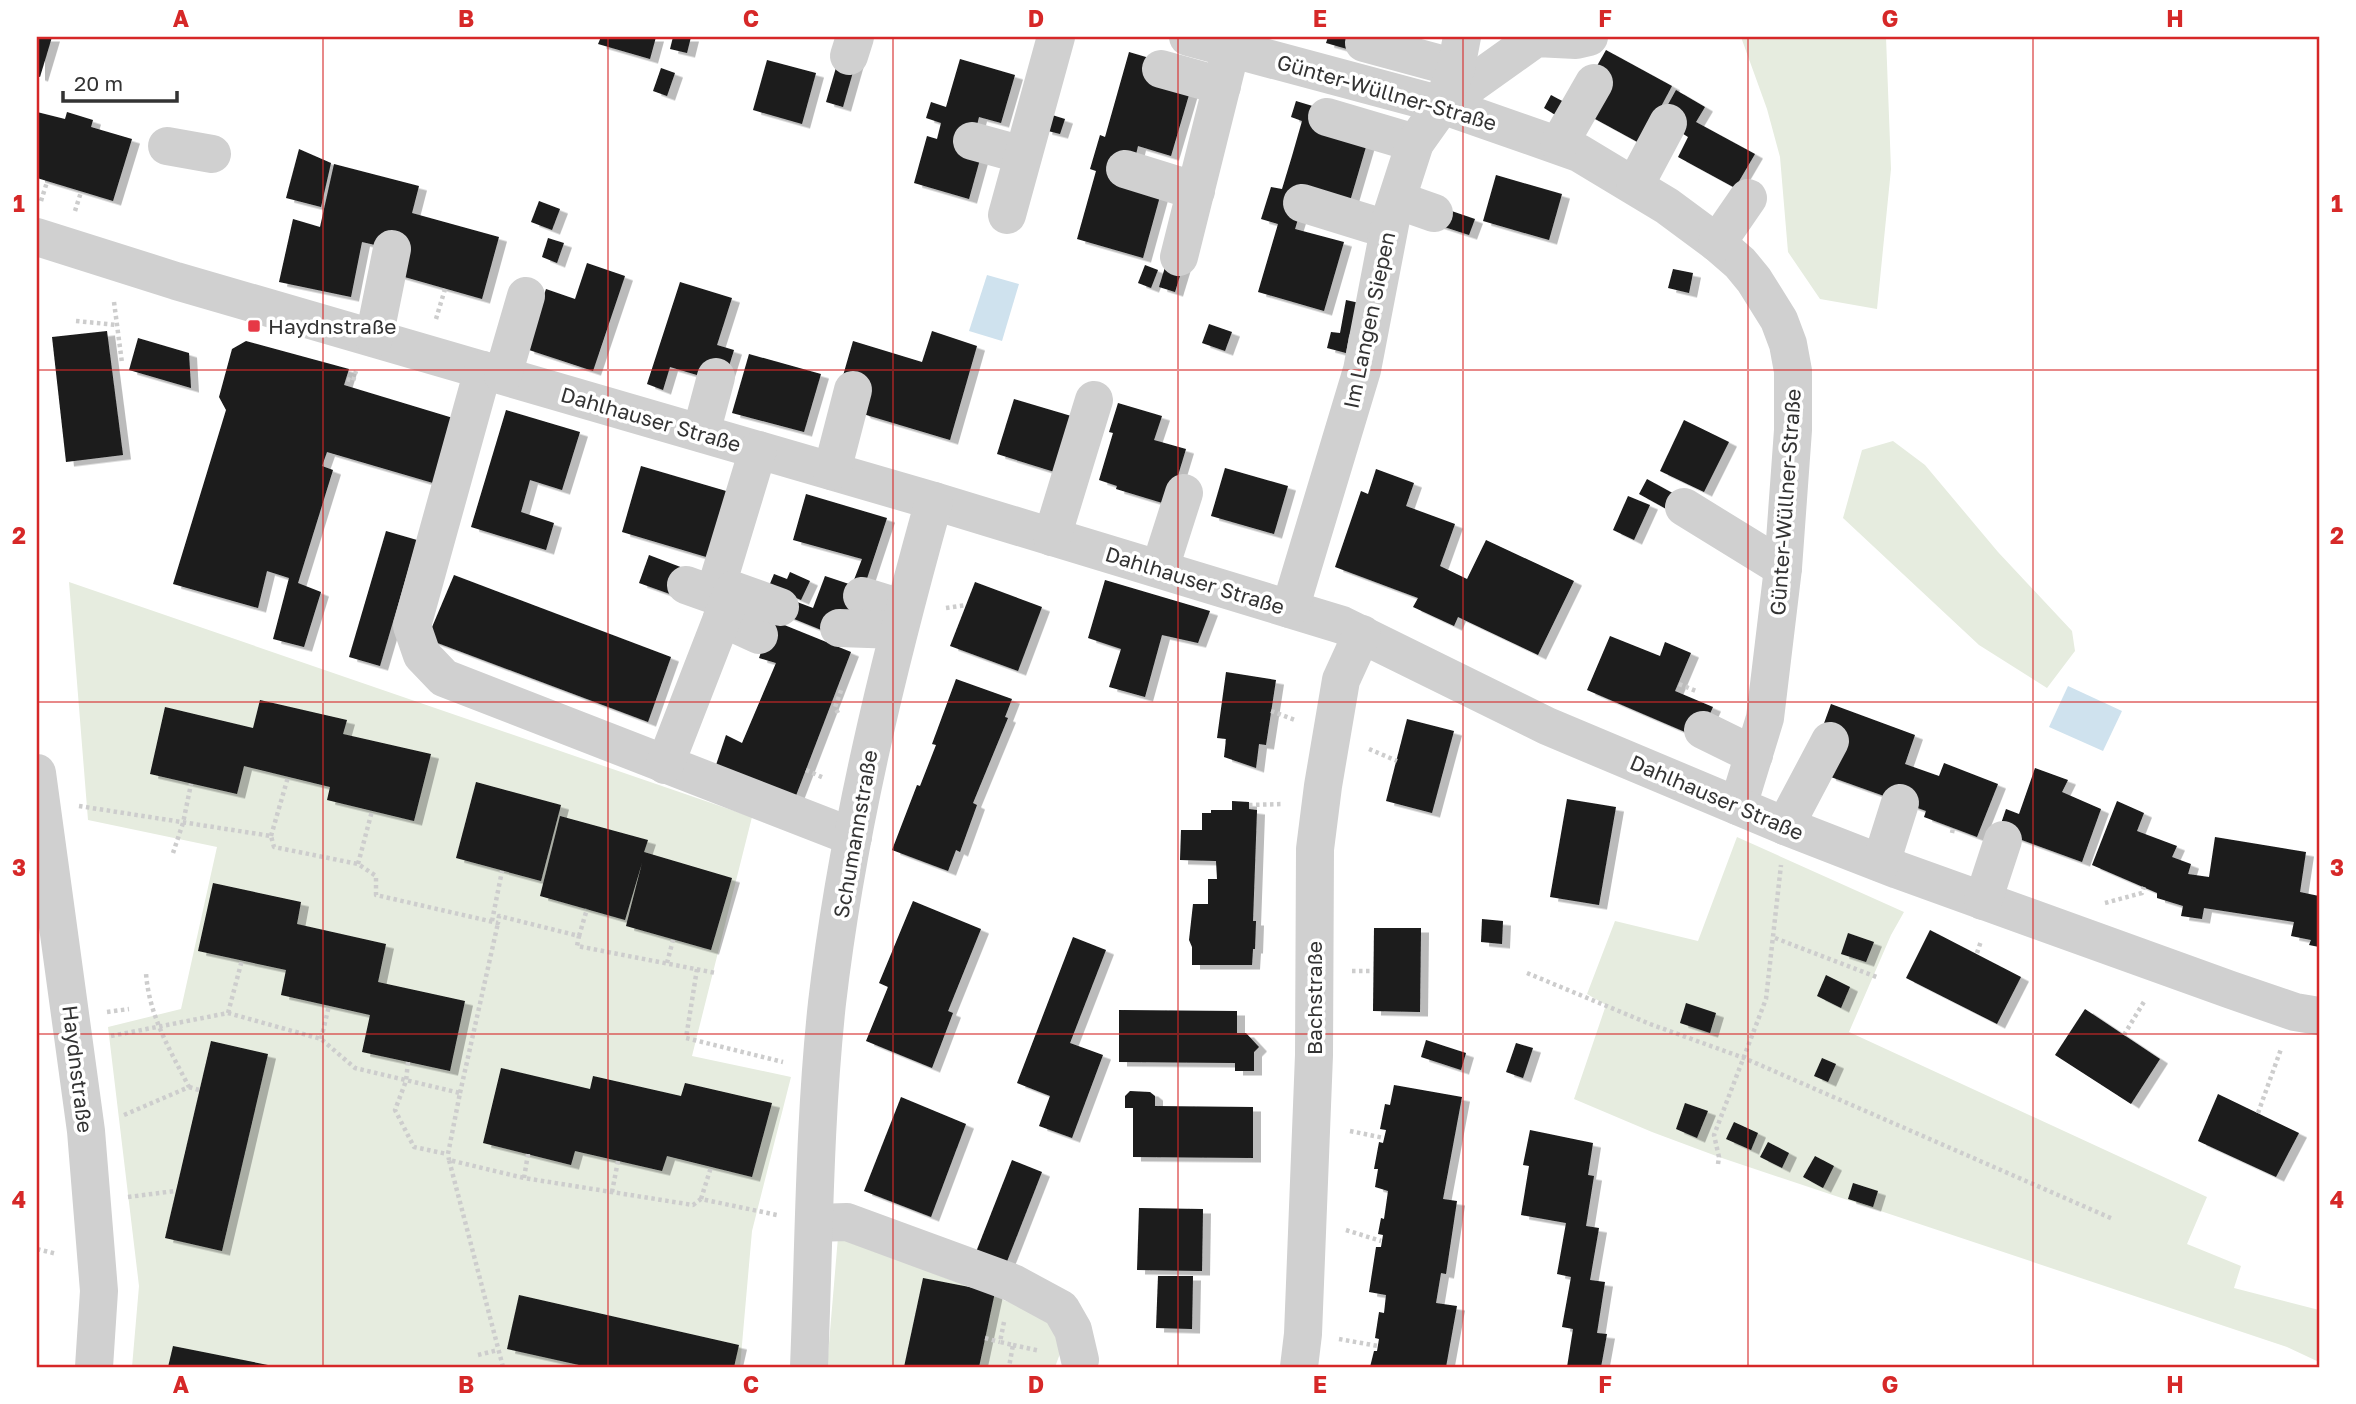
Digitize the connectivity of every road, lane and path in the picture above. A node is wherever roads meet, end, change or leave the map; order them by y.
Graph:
1 (1056, 37) edge
2 (1188, 37) edge
3 (1588, 37) edge
4 (1537, 38) edge
5 (1233, 42) edge
6 (1364, 43) dead end
7 (1459, 52) edge
8 (1161, 69) dead end
9 (1594, 83) dead end
10 (1222, 86) junction
11 (1442, 105) junction
12 (1327, 117) dead end
13 (1675, 128) dead end
14 (975, 133) dead end
15 (1415, 143) junction
16 (1559, 144) junction
17 (167, 146) dead end
18 (212, 153) dead end
19 (1021, 158) junction
20 (1131, 162) dead end
21 (47, 181) dead end
22 (1198, 183) junction
23 (1642, 190) junction
24 (81, 192) dead end
25 (43, 197) dead end
26 (1748, 198) dead end
27 (1390, 202) junction
28 (77, 203) dead end
29 (1302, 203) dead end
30 (1434, 213) dead end
31 (1007, 215) dead end
32 (37, 237) edge
33 (1717, 243) junction
34 (384, 247) dead end
35 (1180, 253) dead end
36 (526, 296) dead end
37 (1354, 297) dead end
38 (76, 321) dead end
39 (363, 335) junction
40 (122, 363) dead end
41 (493, 372) junction
42 (725, 382) dead end
43 (853, 390) dead end
44 (1094, 400) dead end
45 (711, 436) junction
46 (758, 450) junction
47 (832, 471) junction
48 (1184, 493) dead end
49 (934, 501) junction
50 (1684, 507) dead end
51 (1292, 517) dead end
52 (1052, 537) junction
53 (1160, 568) junction
54 (1783, 568) junction
55 (686, 585) dead end
56 (862, 596) dead end
57 (1278, 605) junction
58 (901, 620) junction
59 (769, 621) dead end
60 (839, 628) dead end
61 (1362, 634) junction
62 (1703, 730) dead end
63 (1830, 741) dead end
64 (669, 754) junction
65 (1754, 755) junction
66 (713, 757) dead end
67 (288, 777) dead end
68 (191, 783) dead end
69 (38, 786) edge
70 (1249, 805) dead end
71 (1274, 805) dead end
72 (1738, 806) junction
73 (372, 811) dead end
74 (183, 823) junction
75 (1785, 826) junction
76 (271, 836) junction
77 (853, 837) junction
78 (2003, 840) dead end
79 (173, 853) dead end
80 (358, 864) junction
81 (502, 871) dead end
82 (2144, 887) dead end
83 (1983, 901) junction
84 (2094, 906) dead end
85 (587, 909) dead end
86 (492, 921) junction
87 (498, 923) junction
88 (579, 936) junction
89 (1774, 938) junction
90 (673, 940) dead end
91 (242, 960) dead end
92 (667, 963) junction
93 (697, 969) junction
94 (146, 973) dead end
95 (716, 973) dead end
96 (1528, 973) dead end
97 (1879, 978) dead end
98 (329, 1006) dead end
99 (228, 1013) junction
100 (2307, 1014) edge
101 (158, 1027) junction
102 (74, 1035) junction
103 (321, 1039) junction
104 (1744, 1058) junction
105 (408, 1062) dead end
106 (822, 1071) junction
107 (406, 1081) junction
108 (189, 1087) junction
109 (199, 1090) dead end
110 (460, 1093) junction
111 (2258, 1113) dead end
112 (86, 1131) junction
113 (1371, 1134) dead end
114 (1384, 1138) dead end
115 (528, 1154) dead end
116 (448, 1157) junction
117 (618, 1161) dead end
118 (1718, 1164) dead end
119 (711, 1167) dead end
120 (524, 1178) junction
121 (176, 1191) dead end
122 (612, 1192) junction
123 (701, 1199) junction
124 (93, 1202) junction
125 (2113, 1219) dead end
126 (806, 1240) junction
127 (1373, 1240) dead end
128 (1381, 1241) dead end
129 (985, 1338) dead end
130 (1000, 1342) dead end
131 (1368, 1344) dead end
132 (1378, 1346) dead end
133 (498, 1350) junction
134 (478, 1355) dead end
135 (1080, 1360) dead end
136 (94, 1367) edge
137 (503, 1367) edge
138 (809, 1367) edge
139 (1299, 1367) edge

1 - 19 street
2 - 5 street, Günter-Wüllner-Straße
3 - 4 street
4 - 11 street
5 - 10 street
5 - 11 street, Günter-Wüllner-Straße
6 - 7 street
7 - 11 street, Im Langen Siepen
8 - 10 street
9 - 16 street
10 - 22 street
11 - 15 street, Im Langen Siepen
11 - 16 street, Günter-Wüllner-Straße
12 - 15 street
13 - 23 street
14 - 19 street
15 - 27 street, Im Langen Siepen
16 - 23 street, Günter-Wüllner-Straße
17 - 18 street
19 - 31 street
20 - 22 street
21 - 25 path
22 - 35 street
23 - 33 street, Günter-Wüllner-Straße
24 - 28 path
26 - 33 street
27 - 29 street
27 - 30 street
27 - 37 street
27 - 57 street, Im Langen Siepen
32 - 39 street, Dahlhauser Straße
33 - 54 street, Günter-Wüllner-Straße
34 - 39 street
36 - 41 street
38 - 40 path
39 - 41 street, Dahlhauser Straße
41 - 45 street, Dahlhauser Straße
41 - 64 street
42 - 45 street
43 - 47 street
44 - 52 street
45 - 46 street, Dahlhauser Straße
46 - 47 street, Dahlhauser Straße
46 - 55 street
47 - 49 street, Dahlhauser Straße
48 - 53 street
49 - 52 street, Dahlhauser Straße
49 - 58 street, Schumannstraße
50 - 54 street
51 - 57 street
52 - 53 street, Dahlhauser Straße
53 - 57 street, Dahlhauser Straße
54 - 65 street, Günter-Wüllner-Straße
56 - 58 street
57 - 61 street, Dahlhauser Straße
58 - 60 street
58 - 77 street, Schumannstraße
59 - 64 street
61 - 72 street, Dahlhauser Straße
61 - 139 street, Bachstraße
62 - 65 street
63 - 75 street
64 - 66 street
64 - 77 street
65 - 72 street, Günter-Wüllner-Straße
67 - 76 path
68 - 74 path
69 - 74 path
69 - 102 street, Haydnstraße
70 - 71 path
72 - 75 street, Dahlhauser Straße
73 - 80 path
74 - 76 path
74 - 79 path
75 - 83 street, Dahlhauser Straße
75 - 89 path
76 - 80 path
77 - 106 street, Schumannstraße
78 - 83 street
80 - 86 path
81 - 86 path
82 - 84 path
83 - 100 street, Dahlhauser Straße
85 - 88 path
86 - 87 path
87 - 88 path
87 - 110 path
88 - 92 path
89 - 97 path
89 - 104 path
90 - 92 path
91 - 99 path
92 - 93 path
93 - 95 path
93 - 106 path
94 - 101 path
96 - 104 path
98 - 103 path
99 - 101 path
99 - 103 path
100 - 111 path
101 - 102 path
101 - 108 path
102 - 112 street, Haydnstraße
103 - 107 path
104 - 118 path
104 - 125 path
105 - 107 path
106 - 126 street, Schumannstraße
107 - 110 path
107 - 116 path
108 - 109 path
108 - 112 path
110 - 116 path
112 - 124 street, Haydnstraße
113 - 114 path
115 - 120 path
116 - 120 path
116 - 133 path
117 - 122 path
119 - 123 path
120 - 122 path
121 - 124 path
122 - 123 path
123 - 126 path
124 - 136 street, Haydnstraße
126 - 135 street
126 - 138 street, Schumannstraße
127 - 128 path
129 - 130 path
131 - 132 path
133 - 134 path
133 - 137 path

